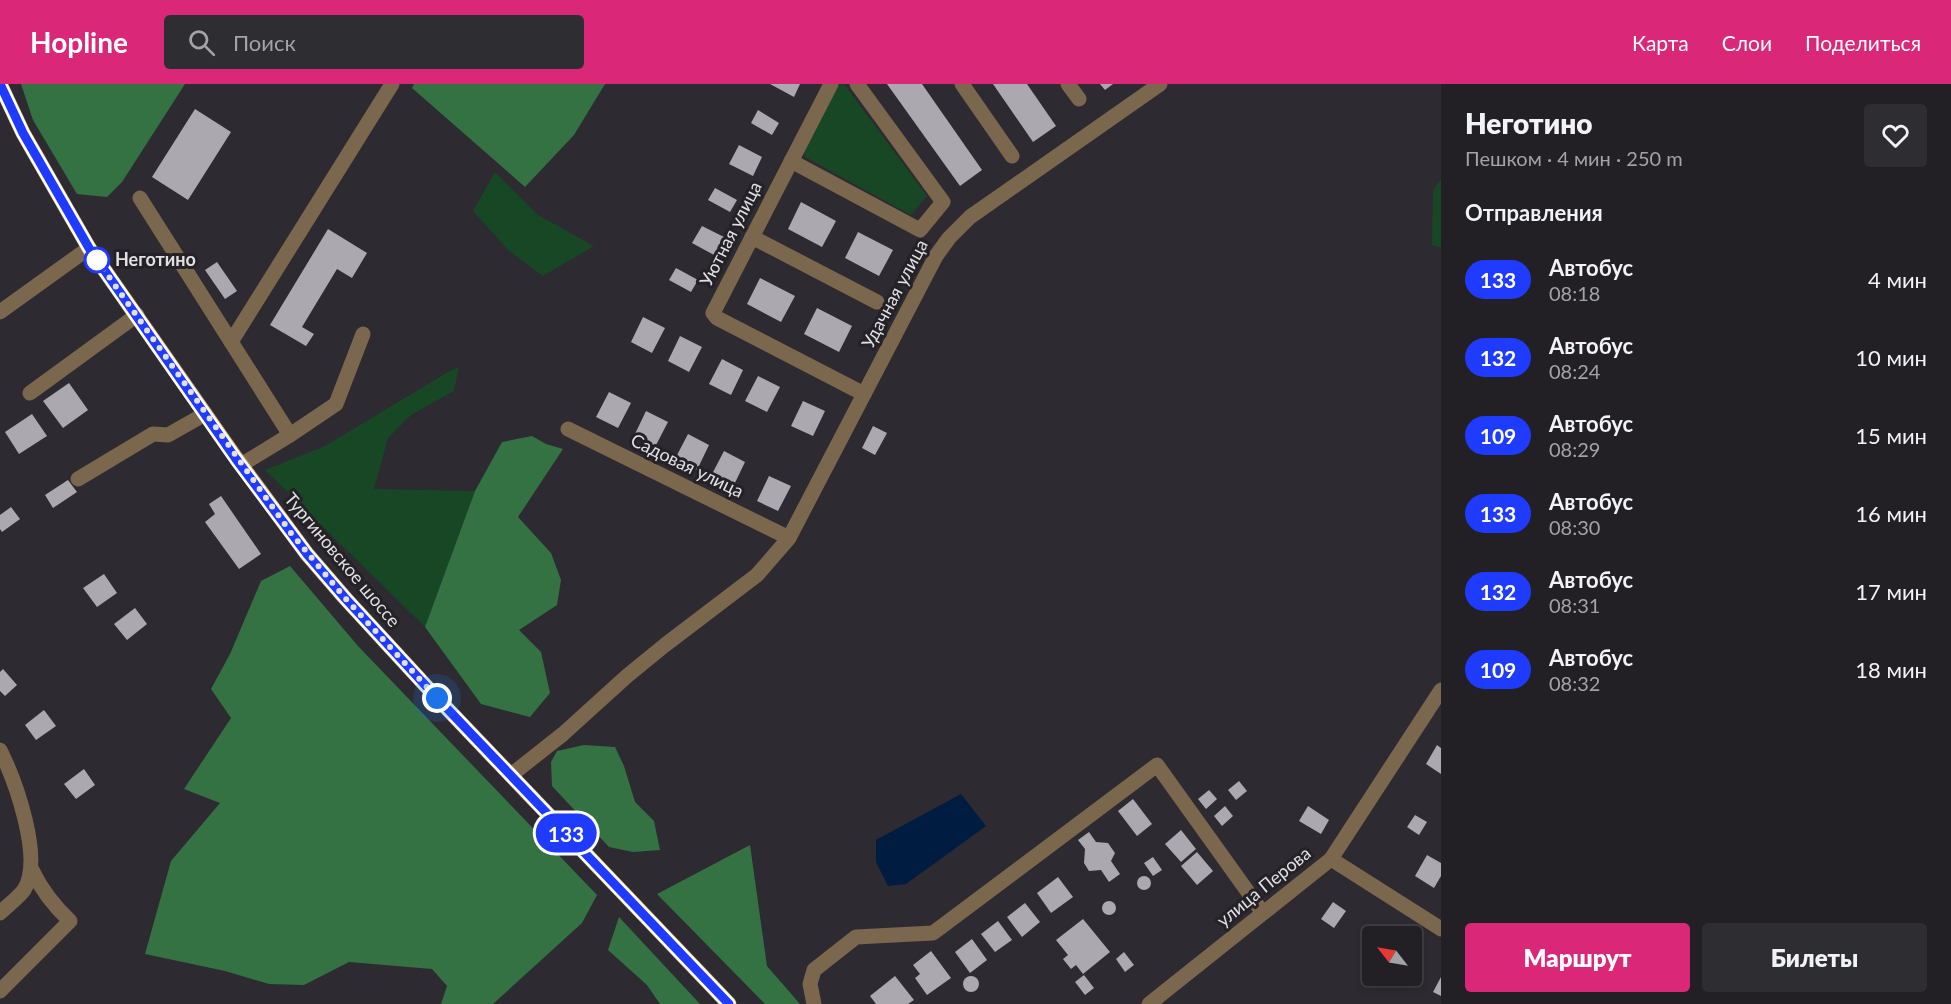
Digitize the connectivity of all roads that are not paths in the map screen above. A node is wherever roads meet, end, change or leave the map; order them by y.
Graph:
1 (0, 84) edge
2 (392, 84) edge
3 (831, 84) edge
4 (857, 84) edge
5 (962, 84) edge
6 (1068, 84) edge
7 (1160, 84) edge
8 (1079, 99) dead end
9 (1012, 156) dead end
10 (791, 161) junction
11 (140, 198) dead end
12 (752, 237) junction
13 (89, 248) junction
14 (877, 302) dead end
15 (0, 312) edge
16 (137, 315) junction
17 (363, 334) dead end
18 (231, 342) junction
19 (30, 393) dead end
20 (864, 394) junction
21 (205, 414) junction
22 (568, 429) dead end
23 (290, 435) junction
24 (241, 465) junction
25 (78, 479) dead end
26 (789, 538) junction
27 (1441, 690) edge
28 (0, 750) edge
29 (511, 775) junction
30 (1331, 859) junction
31 (32, 870) junction
32 (0, 913) edge
33 (1263, 913) junction
34 (1441, 929) edge
35 (0, 991) edge
36 (1165, 999) edge
37 (729, 1004) edge
38 (814, 1004) edge
39 (1149, 1004) edge

1 - 13 main road, Тургиновское шоссе
2 - 18 street
3 - 10 street, Уютная улица
4 - 10 street
5 - 9 street
6 - 8 street
7 - 20 street, Удачная улица
10 - 12 street, Уютная улица
11 - 18 street
12 - 14 street
12 - 20 street, Уютная улица
13 - 15 street
13 - 16 main road, Тургиновское шоссе
16 - 19 street
16 - 21 main road, Тургиновское шоссе
17 - 23 street
18 - 23 street
20 - 26 street, Удачная улица
21 - 24 main road, Тургиновское шоссе
21 - 25 street
22 - 26 street, Садовая улица
23 - 24 street
24 - 29 main road, Тургиновское шоссе
26 - 29 street, Удачная улица
27 - 30 street, улица Перова
28 - 31 street
29 - 37 main road, Тургиновское шоссе
30 - 33 street, улица Перова
30 - 34 street
31 - 32 street
31 - 35 street
33 - 36 street, улица Перова
33 - 38 street
36 - 39 street, улица Перова

